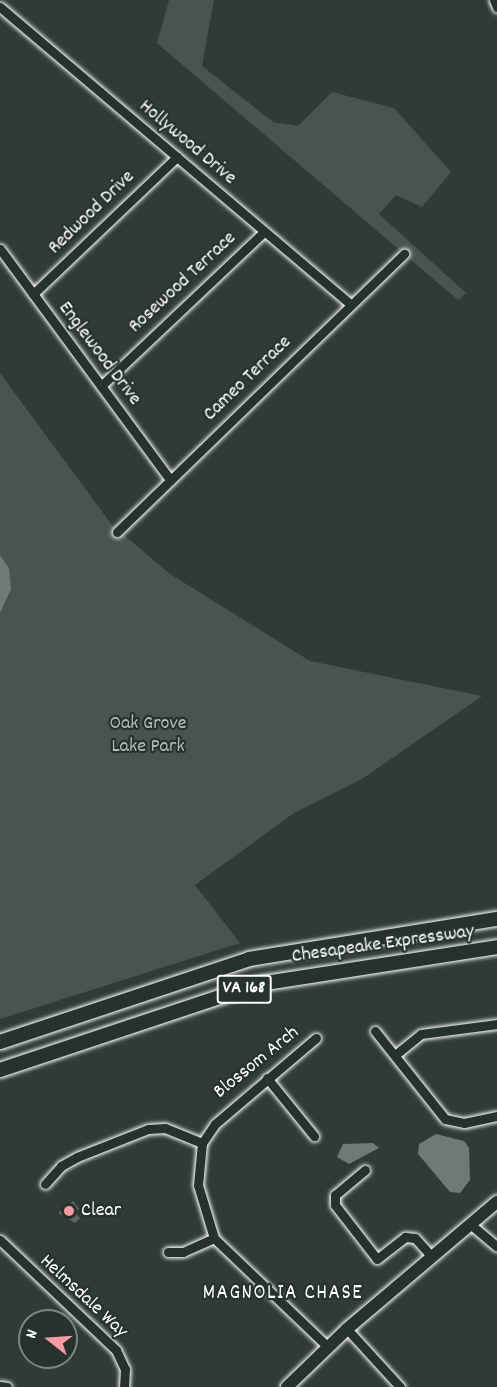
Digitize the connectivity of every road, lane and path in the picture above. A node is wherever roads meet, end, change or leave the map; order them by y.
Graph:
1 (494, 0) edge
2 (497, 6) edge
3 (0, 7) edge
4 (177, 157) junction
5 (264, 232) junction
6 (0, 249) edge
7 (404, 254) dead end
8 (33, 294) junction
9 (351, 305) junction
10 (101, 386) junction
11 (170, 480) junction
12 (117, 532) dead end
13 (497, 920) edge
14 (497, 947) edge
15 (497, 1024) edge
16 (375, 1030) dead end
17 (316, 1038) dead end
18 (0, 1042) edge
19 (395, 1055) junction
20 (0, 1070) edge
21 (267, 1078) junction
22 (497, 1116) edge
23 (314, 1136) dead end
24 (202, 1143) junction
25 (365, 1170) dead end
26 (45, 1184) dead end
27 (497, 1202) edge
28 (470, 1224) junction
29 (214, 1238) junction
30 (0, 1240) edge
31 (497, 1247) edge
32 (168, 1252) dead end
33 (432, 1257) junction
34 (347, 1329) junction
35 (327, 1346) junction
36 (0, 1386) edge
37 (7, 1387) edge
38 (124, 1387) edge
39 (287, 1387) edge
40 (400, 1387) edge

1 - 2 street
3 - 4 street, Hollywood Drive
4 - 5 street, Hollywood Drive
4 - 8 street, Redwood Drive
5 - 9 street, Hollywood Drive
5 - 10 street, Rosewood Terrace
6 - 8 street, Englewood Drive
7 - 9 street, Cameo Terrace
8 - 10 street, Englewood Drive
9 - 11 street, Cameo Terrace
10 - 11 street, Englewood Drive
11 - 12 street, Cameo Terrace
13 - 18 highway, Chesapeake Expressway / VA 168
14 - 20 highway, Chesapeake Expressway / VA 168
15 - 19 street
16 - 19 street
17 - 21 street, Blossom Arch
19 - 22 street
21 - 23 street
21 - 24 street, Blossom Arch
24 - 26 street
24 - 29 street, Blossom Arch
25 - 33 street
27 - 28 main road
28 - 31 street
28 - 33 main road
29 - 32 street
29 - 35 street, Blossom Arch
30 - 38 street, Helmsdale Way
33 - 34 main road
34 - 35 main road
34 - 40 street
35 - 39 main road
36 - 37 street

